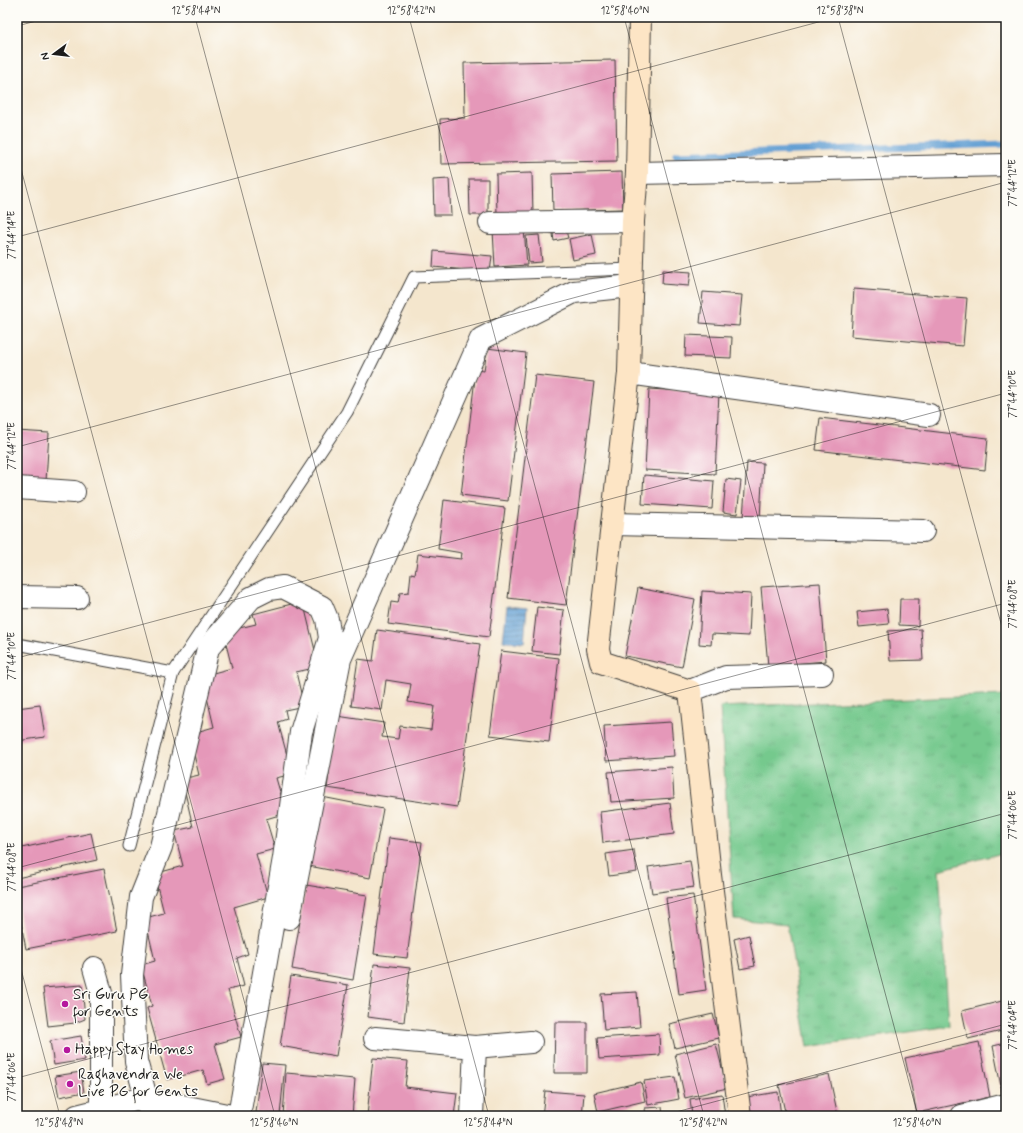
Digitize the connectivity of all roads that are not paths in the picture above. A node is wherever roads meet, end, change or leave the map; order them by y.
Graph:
1 (640, 17) edge
2 (1006, 165) edge
3 (637, 173) junction
4 (633, 221) junction
5 (490, 223) dead end
6 (632, 277) junction
7 (629, 373) junction
8 (929, 415) dead end
9 (17, 488) edge
10 (74, 492) dead end
11 (612, 524) junction
12 (923, 531) dead end
13 (17, 597) edge
14 (76, 598) dead end
15 (17, 644) edge
16 (173, 673) junction
17 (822, 674) dead end
18 (690, 691) junction
19 (129, 846) dead end
20 (288, 923) dead end
21 (94, 968) dead end
22 (376, 1038) dead end
23 (531, 1042) dead end
24 (475, 1047) junction
25 (1006, 1105) edge
26 (149, 1109) edge
27 (101, 1110) junction
28 (77, 1116) edge
29 (232, 1116) edge
30 (239, 1116) edge
31 (472, 1116) edge
32 (740, 1116) edge
33 (962, 1116) edge

1 - 3 street
2 - 3 street
3 - 4 street
4 - 5 street
4 - 6 street
6 - 7 street
6 - 16 lane
6 - 20 street
7 - 8 street
7 - 11 street
9 - 10 street
11 - 12 street
11 - 18 street
13 - 14 street
15 - 16 lane
16 - 19 lane
17 - 18 street
18 - 32 street
21 - 27 street
22 - 24 street
23 - 24 street
24 - 31 street
25 - 33 street
26 - 27 street
26 - 29 street
26 - 30 street
27 - 28 street

